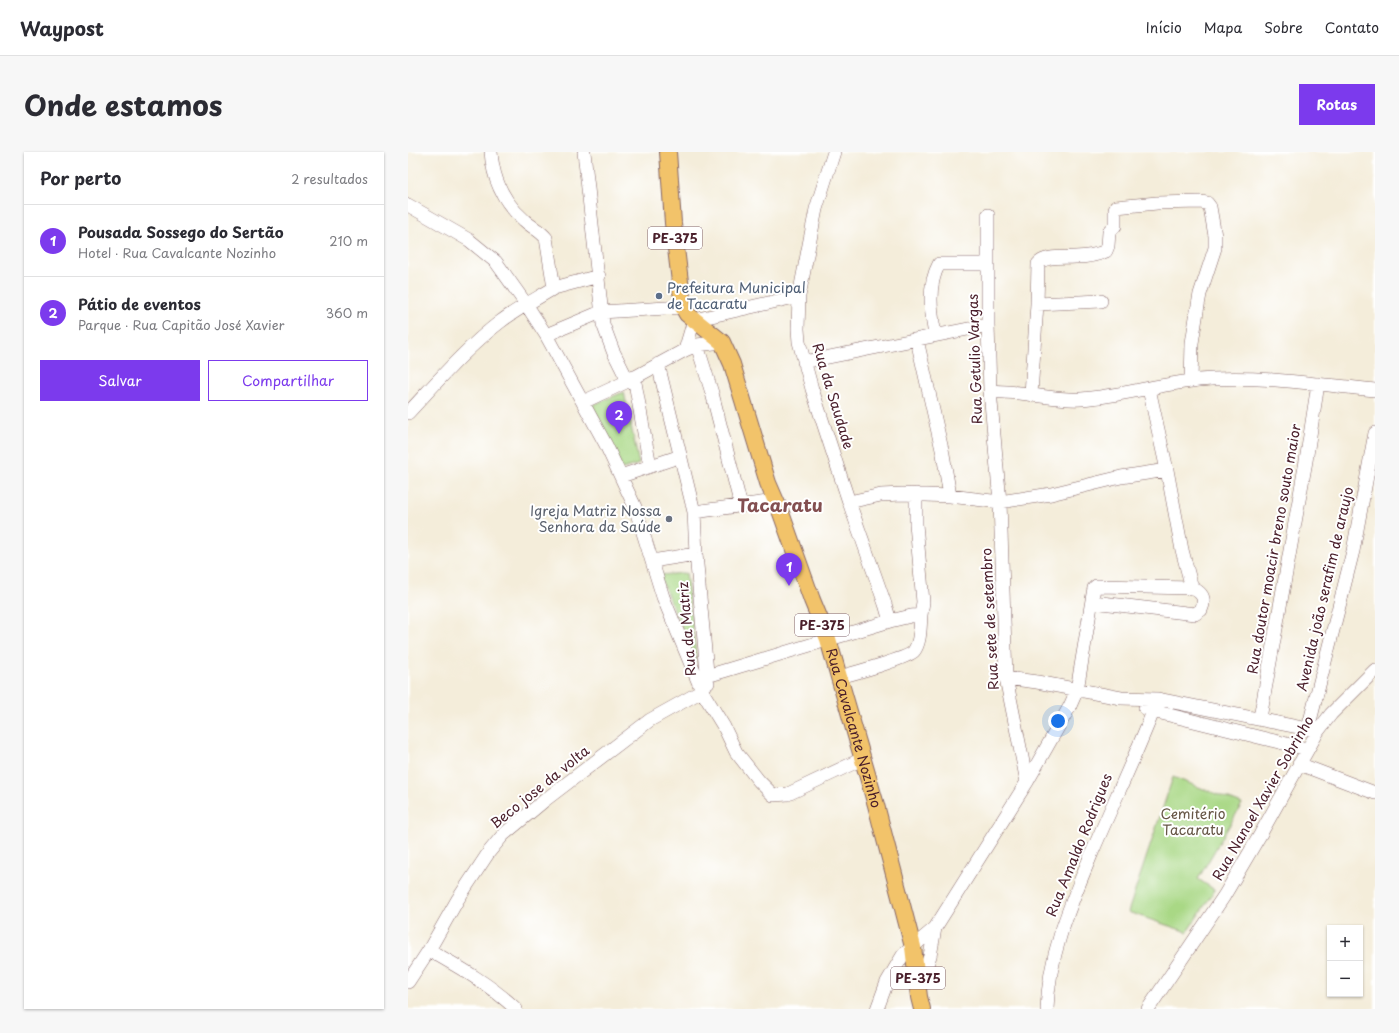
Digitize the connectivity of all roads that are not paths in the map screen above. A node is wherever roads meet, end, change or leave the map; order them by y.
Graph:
1 (491, 152) edge
2 (584, 152) edge
3 (668, 152) edge
4 (834, 152) edge
5 (408, 205) edge
6 (988, 215) dead end
7 (988, 264) junction
8 (599, 276) junction
9 (554, 288) junction
10 (799, 296) junction
11 (1101, 301) dead end
12 (526, 304) junction
13 (1037, 304) junction
14 (683, 307) junction
15 (601, 312) junction
16 (694, 320) junction
17 (988, 325) junction
18 (546, 335) junction
19 (935, 335) junction
20 (917, 340) junction
21 (722, 342) junction
22 (691, 347) junction
23 (804, 362) junction
24 (658, 364) junction
25 (631, 379) junction
26 (1191, 381) junction
27 (1318, 384) junction
28 (1149, 389) junction
29 (990, 390) junction
30 (1375, 390) edge
31 (1031, 394) junction
32 (583, 402) junction
33 (408, 413) edge
34 (1375, 433) edge
35 (681, 456) junction
36 (650, 466) junction
37 (1167, 470) junction
38 (621, 476) junction
39 (916, 494) junction
40 (950, 496) junction
41 (775, 501) junction
42 (849, 502) junction
43 (1000, 502) junction
44 (741, 506) junction
45 (694, 512) junction
46 (696, 554) junction
47 (652, 562) junction
48 (1192, 588) junction
49 (1093, 598) junction
50 (916, 615) junction
51 (890, 621) junction
52 (828, 640) junction
53 (1375, 670) edge
54 (707, 676) junction
55 (839, 677) junction
56 (1006, 678) junction
57 (1077, 690) junction
58 (705, 696) junction
59 (1121, 698) junction
60 (1158, 698) junction
61 (1153, 711) junction
62 (1234, 714) junction
63 (1260, 718) junction
64 (1230, 730) junction
65 (1312, 730) junction
66 (1307, 749) junction
67 (862, 759) junction
68 (1299, 764) junction
69 (1027, 782) junction
70 (1375, 793) edge
71 (935, 928) junction
72 (913, 948) junction
73 (429, 950) junction
74 (408, 982) edge
75 (919, 988) junction
76 (516, 1009) edge
77 (877, 1009) edge
78 (922, 1009) edge
79 (1048, 1009) edge
80 (1148, 1009) edge

1 - 9 street
2 - 8 street
3 - 14 main road, PE-375
4 - 10 street, Rua da Saudade
5 - 12 street
6 - 7 street, Rua Getulio Vargas
7 - 17 street, Rua Getulio Vargas
7 - 19 street
8 - 9 street
8 - 15 street
9 - 12 street
10 - 16 street
10 - 23 street, Rua da Saudade
11 - 13 street
12 - 18 street
12 - 33 street
13 - 26 street
13 - 31 street
14 - 15 street
14 - 16 main road, PE-375
15 - 18 street
15 - 25 street
16 - 21 main road, Rua Cavalcante Nozinho / PE-375
16 - 22 street
17 - 19 street
17 - 29 street, Rua Getulio Vargas
18 - 32 street
19 - 20 street
20 - 23 street
20 - 40 street
21 - 22 street
21 - 41 main road, Rua Cavalcante Nozinho / PE-375
22 - 24 street
22 - 44 street
23 - 42 street, Rua da Saudade
24 - 25 street
24 - 35 street, Rua da Matriz
25 - 32 street
25 - 36 street
26 - 27 street
26 - 28 street
27 - 30 street
27 - 63 street, Rua doutor moacir breno souto maior
28 - 31 street
28 - 37 street
29 - 31 street
29 - 43 street, Rua Getulio Vargas
32 - 38 street
34 - 65 street, Avenida joão serafim de araujo
35 - 36 street
35 - 45 street, Rua da Matriz
36 - 38 street
37 - 43 street
37 - 48 street
38 - 47 street
39 - 40 street
39 - 42 street
39 - 50 street
40 - 43 street
41 - 44 street
41 - 52 main road, Rua Cavalcante Nozinho / PE-375
42 - 51 street, Rua da Saudade
43 - 56 street, Rua sete de setembro
44 - 45 street
45 - 46 street, Rua da Matriz
46 - 47 street
46 - 54 street, Rua da Matriz
47 - 58 street
48 - 49 street
48 - 49 street
49 - 57 street
50 - 51 street
50 - 55 street
51 - 52 street
52 - 54 street
52 - 55 main road, Rua Cavalcante Nozinho / PE-375
53 - 65 street, Rua Nanoel Xavier Sobrinho
54 - 58 street, Rua da Matriz
55 - 67 main road, Rua Cavalcante Nozinho / PE-375
56 - 57 street
56 - 69 street, Rua sete de setembro
57 - 59 street
57 - 69 street
58 - 67 street
58 - 73 street, Beco jose da volta
59 - 60 street
59 - 61 street
60 - 61 street, Rua Amaldo Rodrigues
60 - 62 street
61 - 64 street
61 - 79 street, Rua Amaldo Rodrigues
62 - 63 street
62 - 64 street
63 - 65 street
64 - 66 street
65 - 66 street, Rua Nanoel Xavier Sobrinho
66 - 68 street, Rua Nanoel Xavier Sobrinho
67 - 72 main road, Rua Cavalcante Nozinho / PE-375
68 - 70 street
68 - 80 street, Rua Nanoel Xavier Sobrinho
69 - 71 street
71 - 72 street
71 - 75 street
72 - 75 main road, PE-375
72 - 77 street
73 - 74 street, Beco jose da volta
73 - 76 street
75 - 78 main road, PE-375

